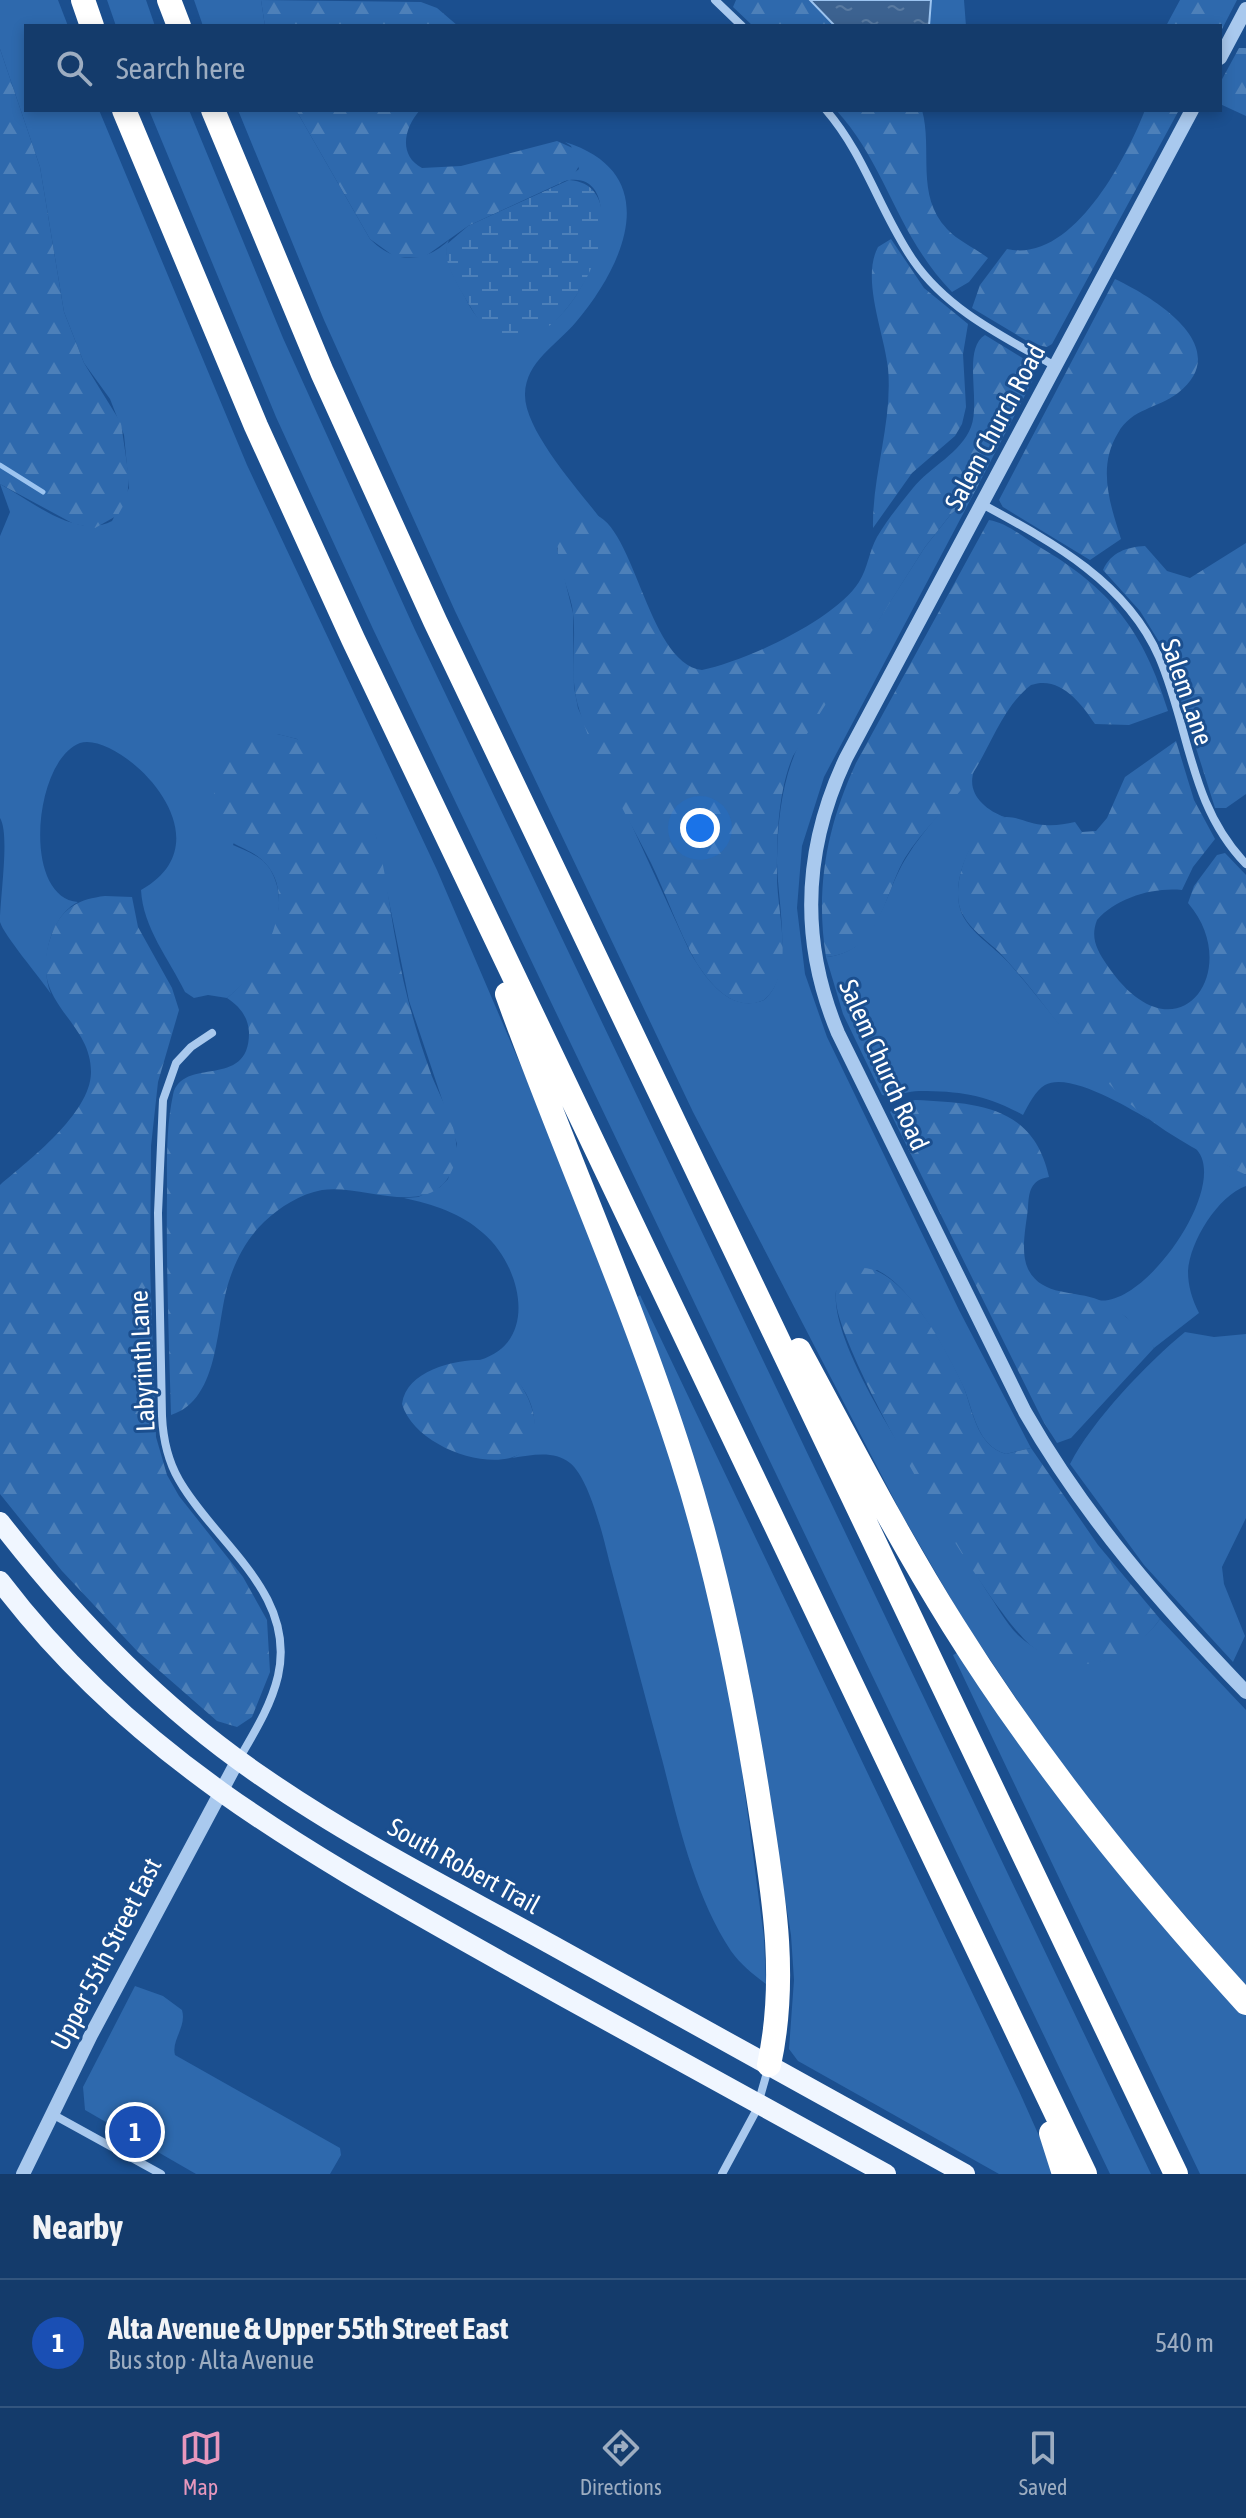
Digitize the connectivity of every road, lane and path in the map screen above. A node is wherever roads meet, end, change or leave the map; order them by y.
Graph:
1 (83, 0) edge
2 (169, 0) edge
3 (715, 0) edge
4 (1246, 9) edge
5 (91, 24) edge
6 (178, 24) edge
7 (740, 24) edge
8 (1222, 54) edge
9 (125, 112) edge
10 (214, 112) edge
11 (827, 112) edge
12 (1191, 112) edge
13 (1055, 366) junction
14 (982, 504) junction
15 (458, 860) junction
16 (1246, 864) edge
17 (212, 1033) dead end
18 (662, 1098) junction
19 (0, 1522) edge
20 (0, 1581) edge
21 (1246, 1692) edge
22 (238, 1760) junction
23 (219, 1793) junction
24 (1246, 2003) edge
25 (1022, 2043) junction
26 (769, 2065) junction
27 (758, 2105) junction
28 (52, 2114) junction
29 (23, 2174) edge
30 (161, 2174) edge
31 (722, 2174) edge
32 (886, 2174) edge
33 (965, 2174) edge
34 (1064, 2174) edge
35 (1085, 2174) edge
36 (1176, 2174) edge

1 - 5 highway
2 - 6 highway
3 - 7 street
4 - 8 street
9 - 15 highway
10 - 18 highway
11 - 13 street
12 - 13 street, Salem Church Road
13 - 14 street, Salem Church Road
14 - 16 street, Salem Lane
14 - 21 street, Salem Church Road
15 - 25 highway
15 - 26 highway
17 - 22 street, Labyrinth Lane
18 - 24 highway
18 - 36 highway
19 - 22 main road, South Robert Trail
20 - 23 main road
22 - 23 street, Upper 55th Street East
22 - 26 main road, South Robert Trail
23 - 27 main road
23 - 28 street, Upper 55th Street East
25 - 34 highway
25 - 35 highway
26 - 27 street
26 - 33 main road, South Robert Trail
27 - 31 street
27 - 32 main road
28 - 29 street, Upper 55th Street East
28 - 30 street

